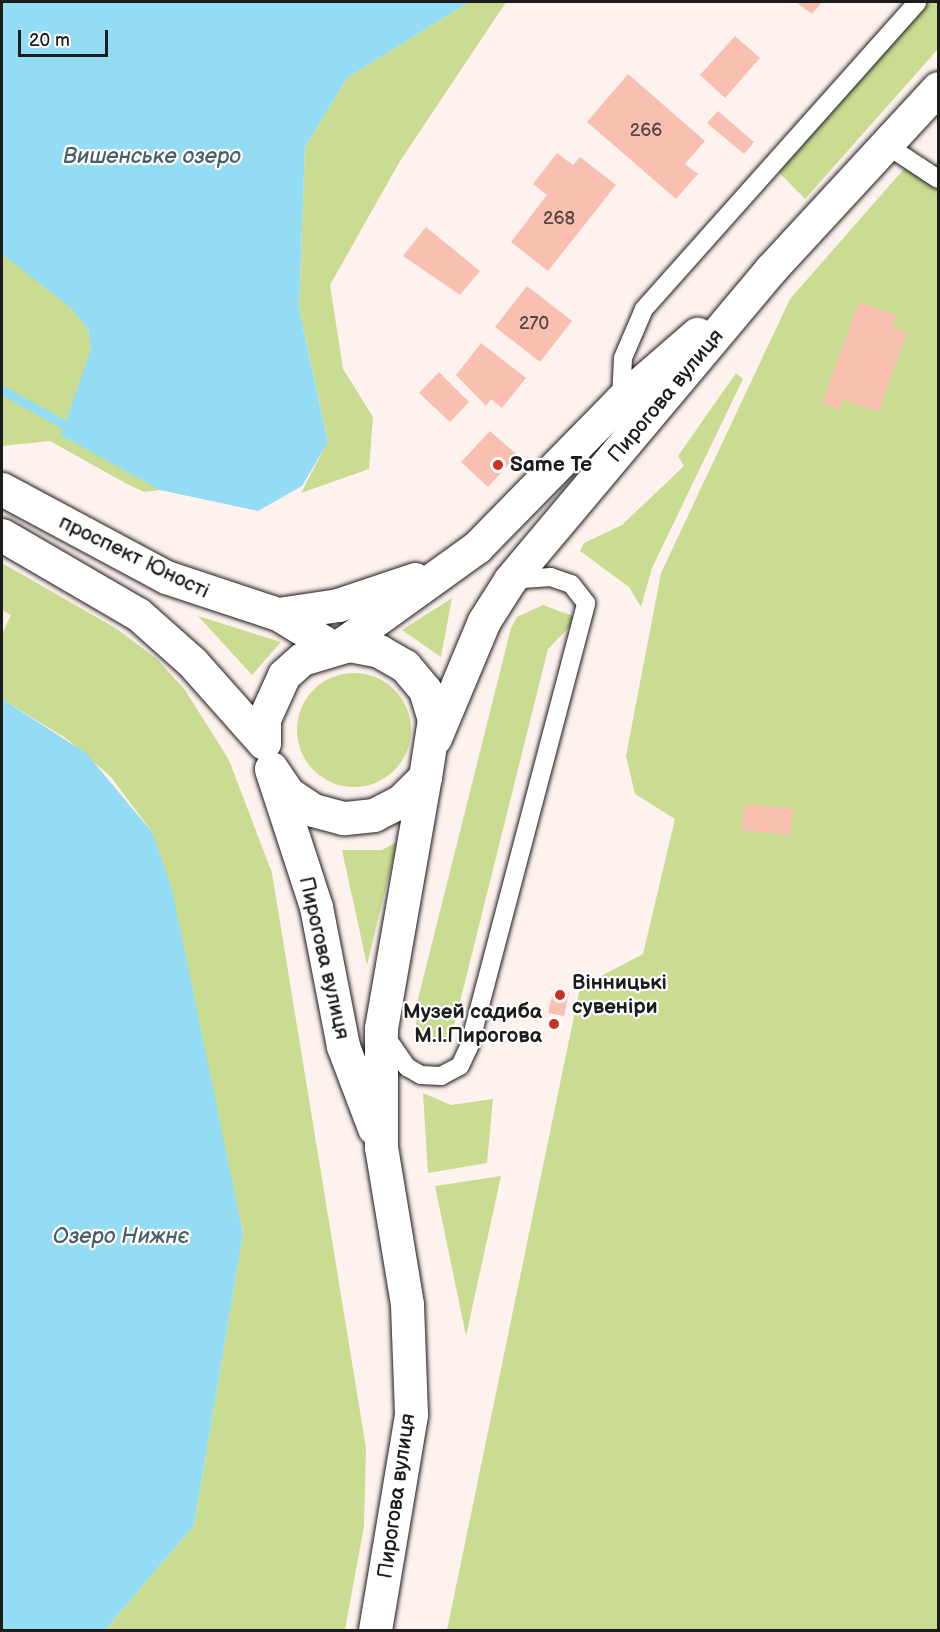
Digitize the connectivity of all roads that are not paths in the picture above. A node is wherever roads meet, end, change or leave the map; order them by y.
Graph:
1 (918, 2) edge
2 (939, 88) edge
3 (888, 146) junction
4 (939, 179) edge
5 (771, 269) junction
6 (621, 400) junction
7 (2, 489) edge
8 (2, 535) edge
9 (448, 568) junction
10 (510, 580) junction
11 (278, 614) junction
12 (336, 647) junction
13 (435, 738) junction
14 (267, 755) junction
15 (425, 777) junction
16 (381, 1028) junction
17 (381, 1146) junction
18 (375, 1630) edge

1 - 6 lane
2 - 3 main road, Пирогова вулиця
3 - 4 lane
3 - 5 main road, Пирогова вулиця
5 - 6 main road, Пирогова вулиця
5 - 10 main road, Пирогова вулиця
6 - 9 main road, Пирогова вулиця
7 - 11 main road, проспект Юності
8 - 14 main road, проспект Юності
9 - 11 main road
9 - 12 main road, Пирогова вулиця
10 - 13 main road, Пирогова вулиця
10 - 16 lane
11 - 12 main road, проспект Юності
12 - 13 main road
12 - 14 main road
13 - 15 main road
14 - 15 main road
14 - 17 main road, Пирогова вулиця
15 - 16 main road, Пирогова вулиця
16 - 17 main road, Пирогова вулиця
17 - 18 main road, Пирогова вулиця

